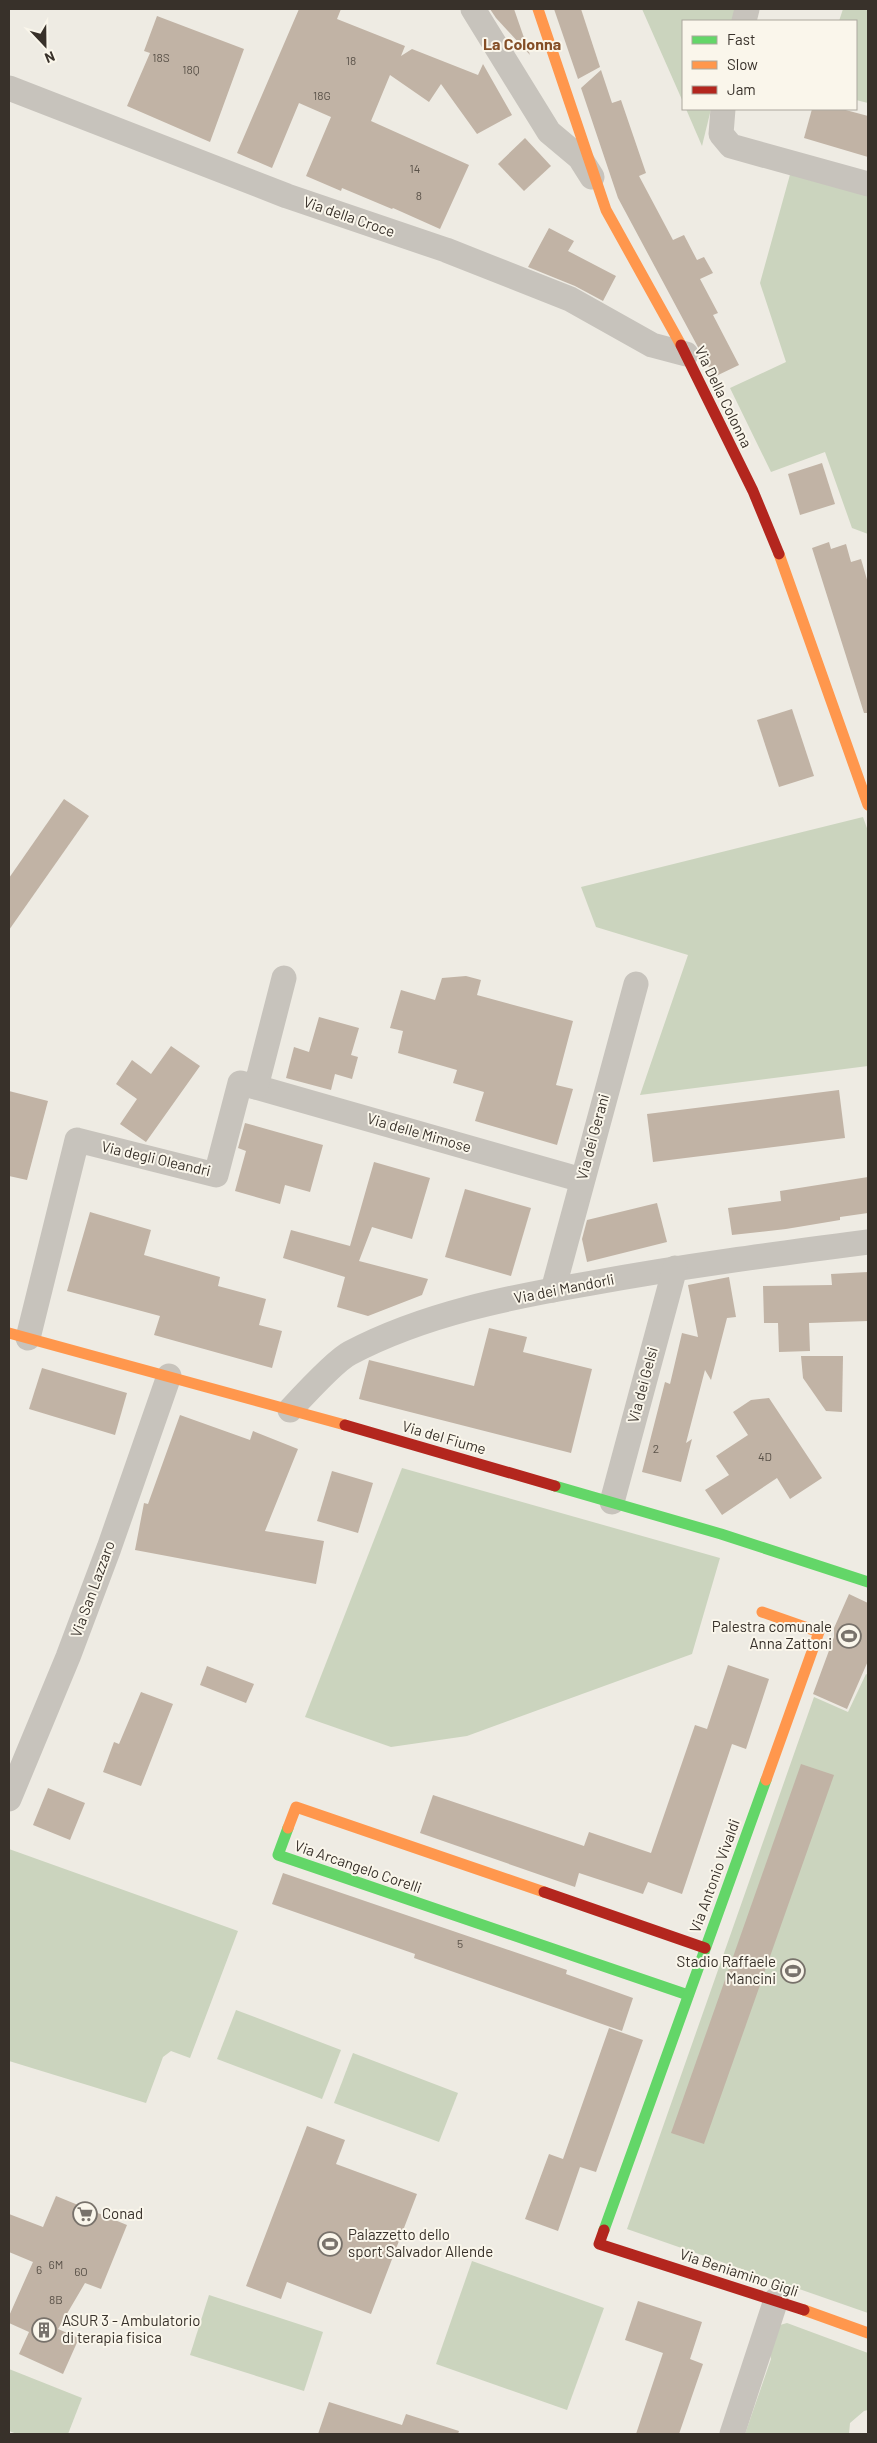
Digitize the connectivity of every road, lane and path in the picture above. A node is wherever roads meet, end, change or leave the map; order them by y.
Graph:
1 (473, 9) edge
2 (538, 9) edge
3 (9, 88) edge
4 (722, 113) edge
5 (868, 184) edge
6 (600, 190) junction
7 (686, 354) junction
8 (868, 805) edge
9 (284, 978) dead end
10 (636, 984) dead end
11 (256, 1087) junction
12 (582, 1180) junction
13 (868, 1242) edge
14 (675, 1268) junction
15 (553, 1290) junction
16 (18, 1335) edge
17 (169, 1376) junction
18 (290, 1410) junction
19 (612, 1502) junction
20 (868, 1582) edge
21 (762, 1612) dead end
22 (9, 1799) edge
23 (706, 1948) junction
24 (688, 1995) junction
25 (599, 2244) joint
26 (776, 2300) junction
27 (868, 2333) edge
28 (732, 2434) edge

1 - 6 street
2 - 6 street, Via Della Colonna
3 - 7 street, Via della Croce
4 - 5 street
6 - 7 street, Via Della Colonna
7 - 8 street, Via Della Colonna
9 - 11 street
10 - 12 street, Via dei Gerani
11 - 12 street, Via delle Mimose
11 - 16 street, Via degli Oleandri
12 - 15 street, Via dei Gerani
13 - 14 street, Via dei Mandorli
14 - 15 street, Via dei Mandorli
14 - 19 street, Via dei Gelsi
15 - 18 street, Via dei Mandorli
16 - 17 street, Via del Fiume
17 - 18 street, Via del Fiume
17 - 22 street, Via San Lazzaro
18 - 19 street, Via del Fiume
19 - 20 street, Via del Fiume
21 - 23 street, Via Antonio Vivaldi
23 - 24 street, Via Antonio Vivaldi
23 - 24 street, Via Arcangelo Corelli
24 - 25 street, Via Antonio Vivaldi
25 - 26 street, Via Beniamino Gigli
26 - 27 street, Via Beniamino Gigli
26 - 28 street

